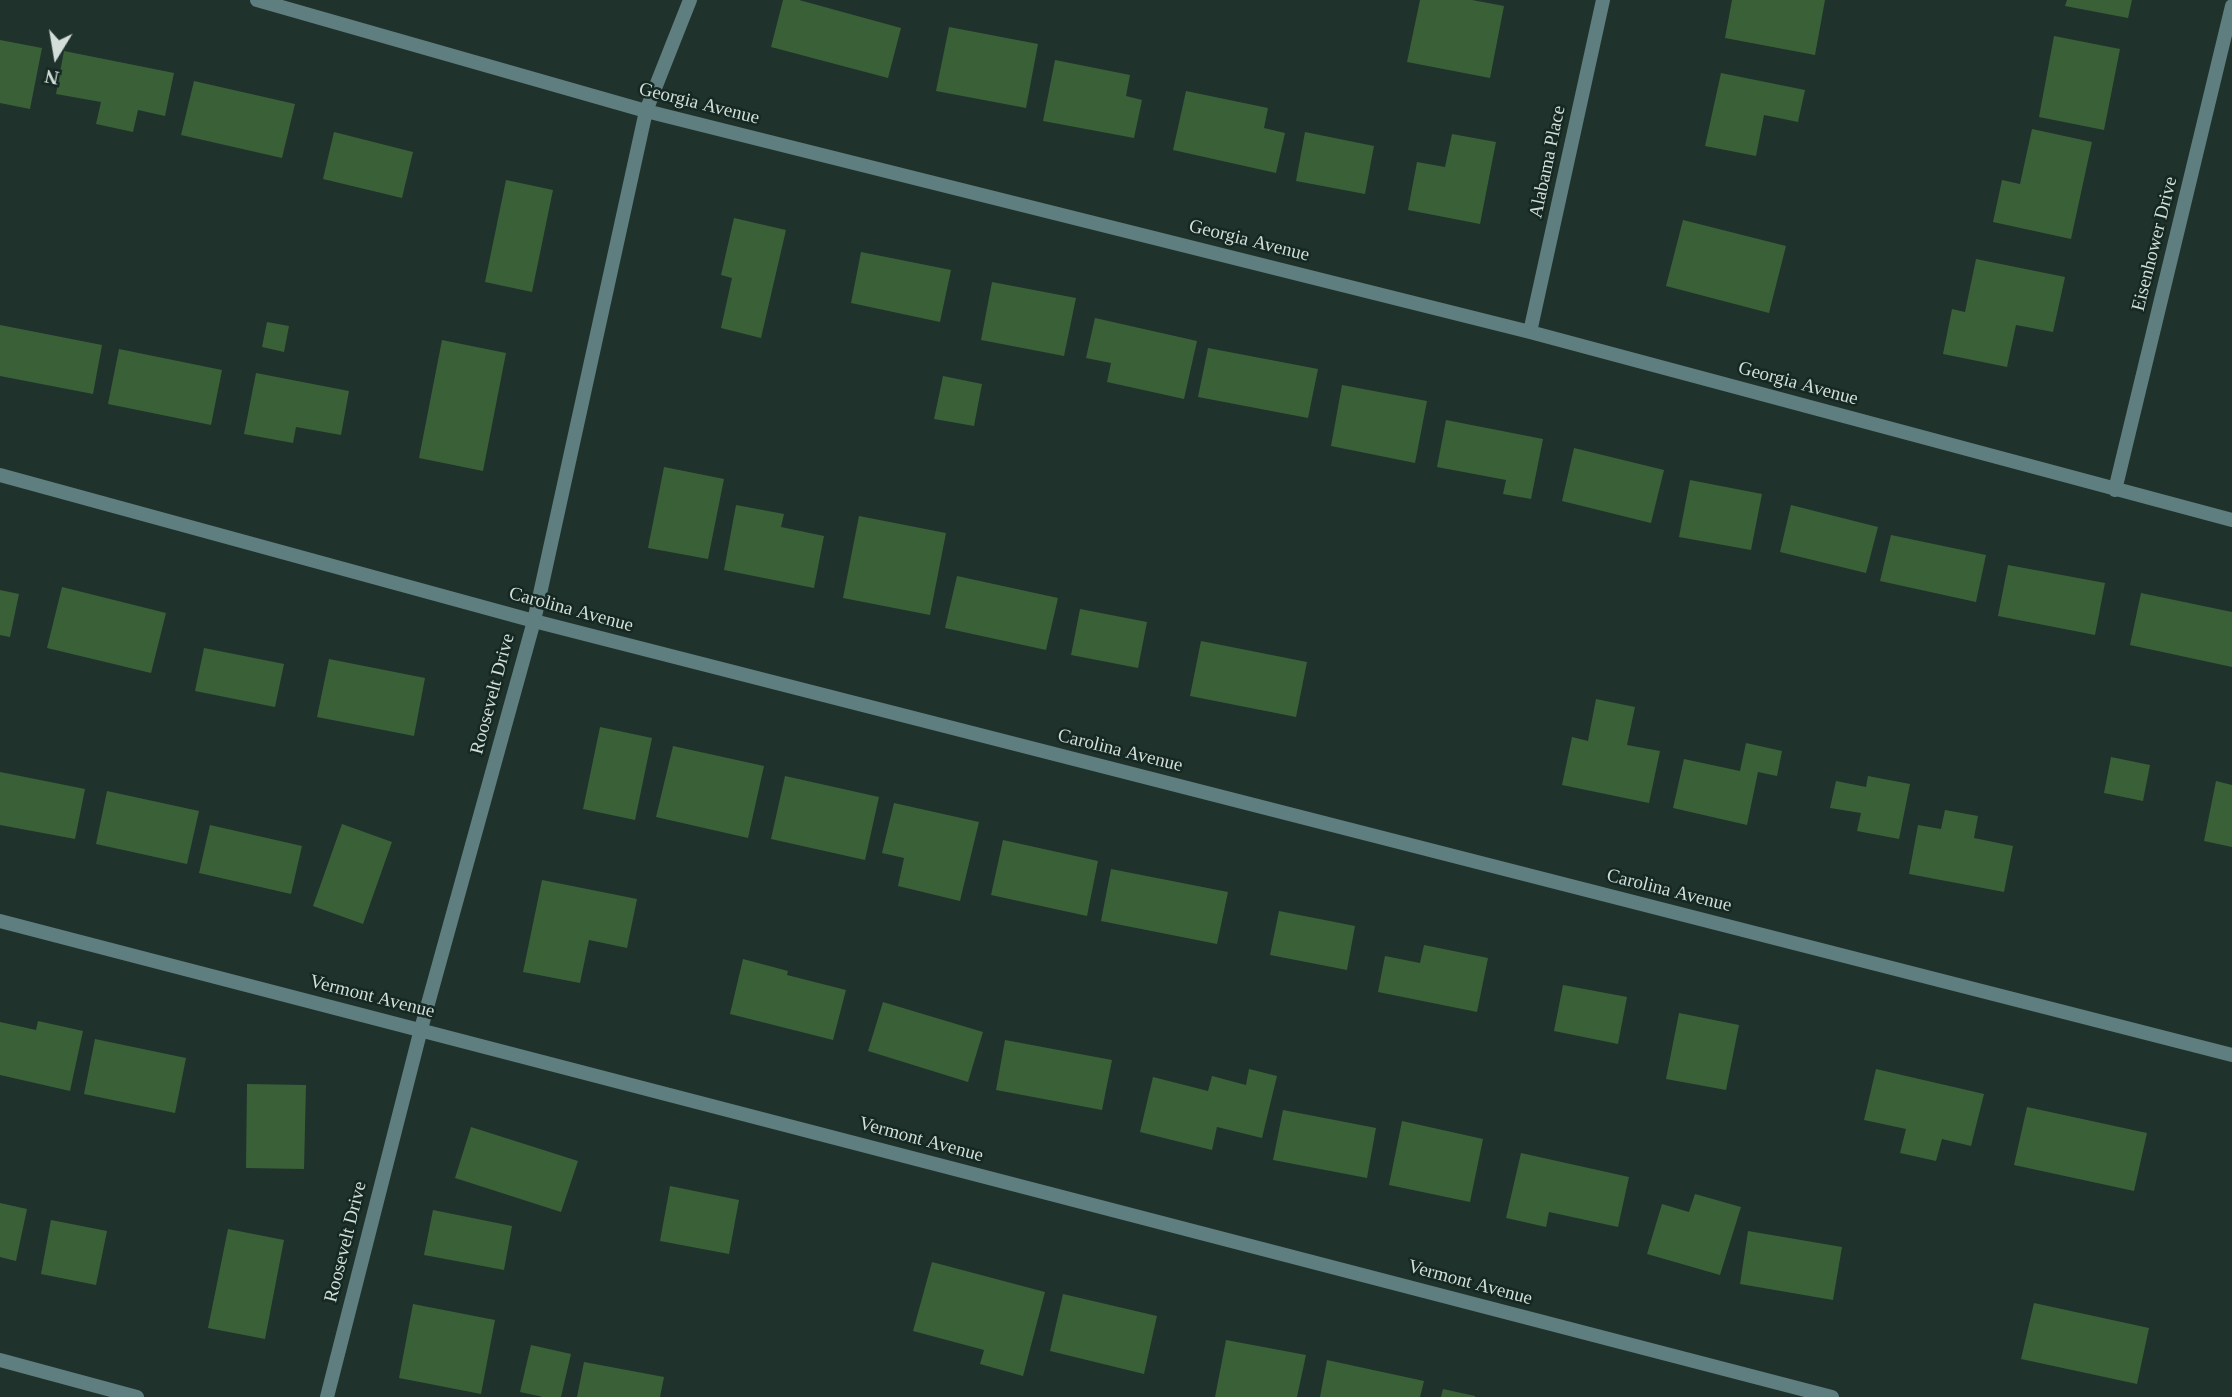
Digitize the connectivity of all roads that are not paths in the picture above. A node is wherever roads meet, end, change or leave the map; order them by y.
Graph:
1 (257, 0) edge
2 (690, 0) edge
3 (1603, 0) edge
4 (2232, 6) edge
5 (646, 111) junction
6 (1530, 332) junction
7 (0, 475) edge
8 (2115, 490) junction
9 (2232, 520) edge
10 (534, 621) junction
11 (0, 921) edge
12 (421, 1029) junction
13 (2232, 1055) edge
14 (0, 1360) edge
15 (137, 1397) edge
16 (327, 1397) edge
17 (1832, 1397) edge

1 - 5 street, Georgia Avenue
2 - 5 street, Roosevelt Drive
3 - 6 street, Alabama Place
4 - 8 street, Eisenhower Drive
5 - 6 street, Georgia Avenue
5 - 10 street, Roosevelt Drive
6 - 8 street, Georgia Avenue
7 - 10 street, Carolina Avenue
8 - 9 street, Georgia Avenue
10 - 12 street, Roosevelt Drive
10 - 13 street, Carolina Avenue
11 - 12 street, Vermont Avenue
12 - 16 street, Roosevelt Drive
12 - 17 street, Vermont Avenue
14 - 15 street

